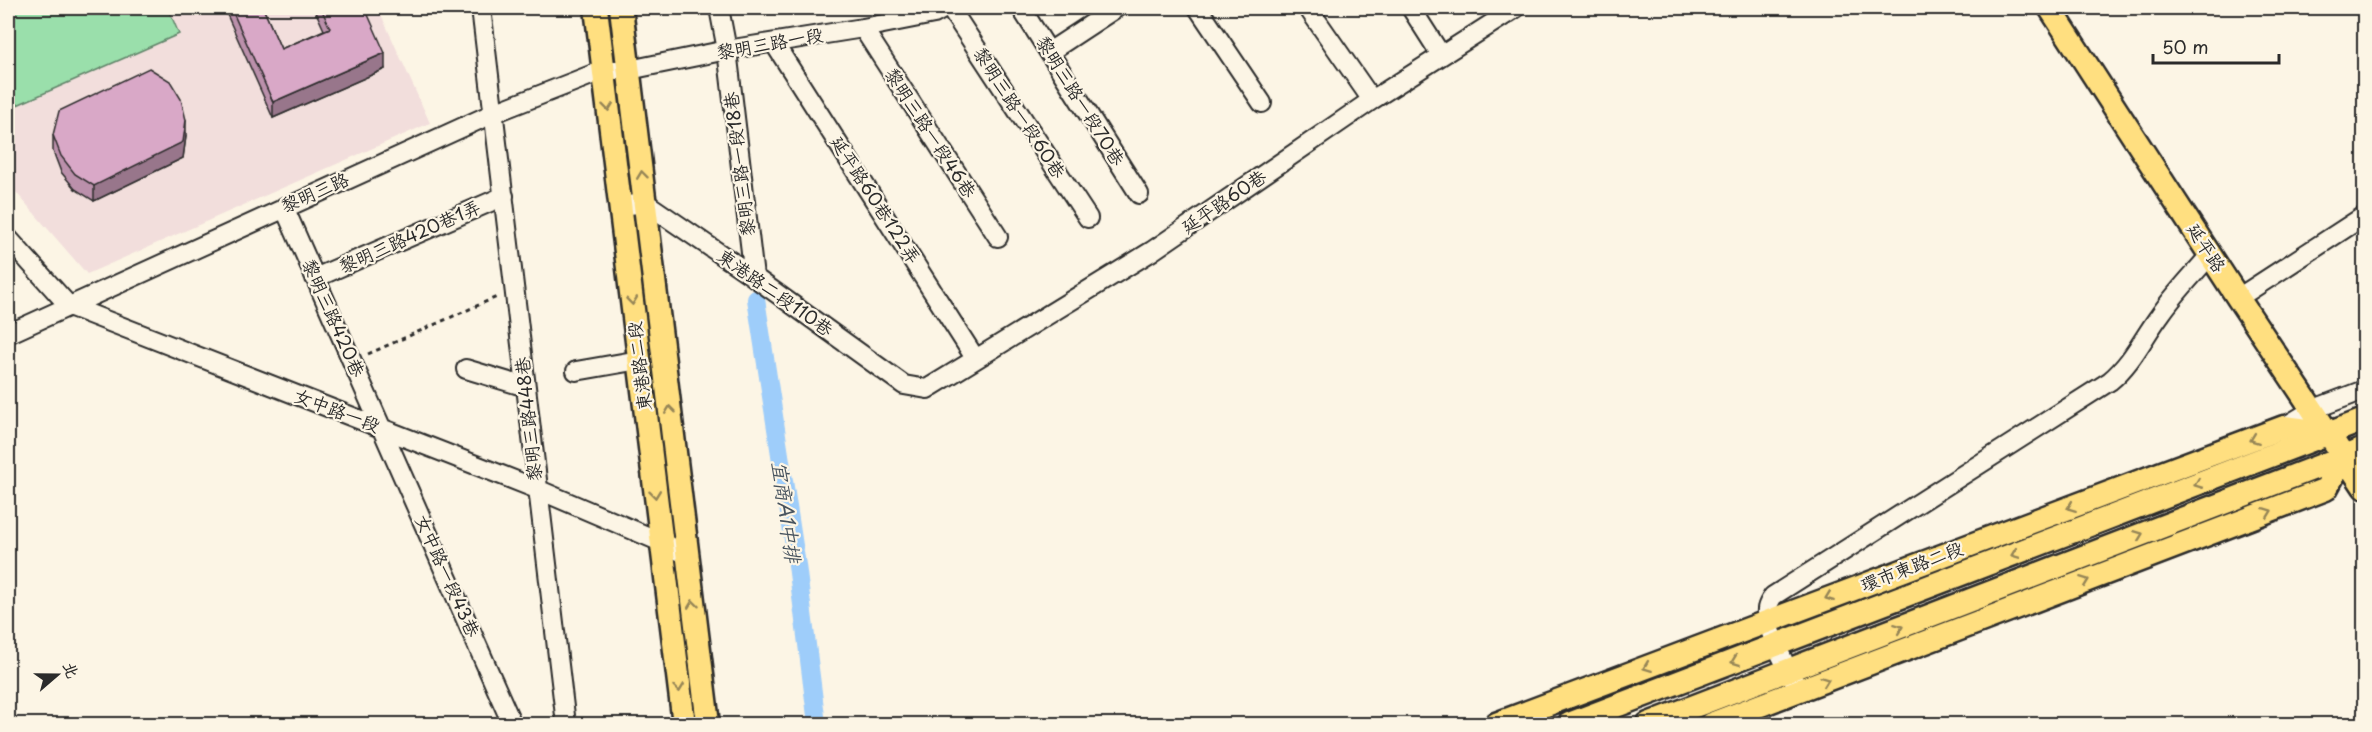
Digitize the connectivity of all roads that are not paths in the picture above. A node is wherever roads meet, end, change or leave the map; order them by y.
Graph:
1 (481, 8) edge
2 (596, 8) edge
3 (621, 8) edge
4 (719, 8) edge
5 (1021, 8) edge
6 (1116, 8) edge
7 (1198, 8) edge
8 (1308, 8) edge
9 (1411, 8) edge
10 (1516, 8) edge
11 (2050, 8) edge
12 (940, 9) edge
13 (862, 28) junction
14 (774, 43) junction
15 (727, 50) junction
16 (1049, 52) junction
17 (1441, 55) junction
18 (604, 70) junction
19 (629, 70) junction
20 (1372, 100) junction
21 (1262, 104) dead end
22 (494, 113) junction
23 (1139, 194) dead end
24 (504, 196) junction
25 (646, 203) junction
26 (620, 206) junction
27 (284, 207) junction
28 (2364, 216) edge
29 (1088, 218) dead end
30 (998, 237) dead end
31 (8, 238) edge
32 (2211, 254) junction
33 (754, 277) junction
34 (315, 278) junction
35 (2238, 298) junction
36 (69, 306) junction
37 (8, 334) edge
38 (975, 358) junction
39 (639, 360) junction
40 (466, 369) dead end
41 (576, 371) dead end
42 (526, 387) junction
43 (927, 389) joint
44 (2364, 390) edge
45 (2314, 409) junction
46 (2364, 420) edge
47 (2284, 427) junction
48 (382, 429) junction
49 (2331, 433) junction
50 (2354, 453) edge
51 (2363, 480) edge
52 (537, 489) junction
53 (2326, 489) junction
54 (661, 542) junction
55 (687, 555) junction
56 (1768, 620) junction
57 (1776, 645) junction
58 (1789, 671) junction
59 (1798, 691) junction
60 (512, 724) edge
61 (566, 724) edge
62 (684, 724) edge
63 (708, 724) edge
64 (1496, 724) edge
65 (1569, 724) edge
66 (1648, 724) edge
67 (1711, 724) edge

1 - 22 street, 黎明三路448巷
2 - 18 main road, 東港路二段
3 - 19 main road, 東港路二段
4 - 15 street, 黎明三路一段18巷
5 - 16 street, 黎明三路一段70巷
6 - 16 street
7 - 21 street
8 - 20 street
9 - 17 street
10 - 17 street, 延平路60巷
11 - 32 main road, 延平路
12 - 13 street, 黎明三路一段
12 - 29 street, 黎明三路一段60巷
13 - 14 street, 黎明三路一段
13 - 30 street, 黎明三路一段46巷
14 - 15 street, 黎明三路一段
14 - 38 street, 延平路60巷122弄
15 - 19 street, 黎明三路一段
15 - 33 street, 黎明三路一段18巷
16 - 23 street, 黎明三路一段70巷
17 - 20 street, 延平路60巷
18 - 19 street, 黎明三路
18 - 22 street, 黎明三路
18 -> 26 main road, 東港路二段
25 -> 19 main road, 東港路二段
20 - 38 street, 延平路60巷
22 - 24 street, 黎明三路448巷
22 - 27 street, 黎明三路
24 - 34 street, 黎明三路420巷1弄
24 - 42 street, 黎明三路448巷
25 - 26 street
25 - 33 street, 東港路二段110巷
55 -> 25 main road, 東港路二段
26 -> 39 main road, 東港路二段
27 - 34 street, 黎明三路420巷
27 - 36 street, 黎明三路
28 - 35 street
31 - 36 street, 女中路一段
32 - 35 main road, 延平路
32 - 56 street
33 - 43 street, 東港路二段110巷
34 - 48 street, 黎明三路420巷
35 - 45 main road, 延平路
36 - 37 street, 黎明三路
36 - 48 street, 女中路一段
38 - 43 street, 延平路60巷
39 - 41 street
39 -> 54 main road, 東港路二段
40 - 42 street
42 - 52 street, 黎明三路448巷
44 - 45 street
45 - 47 street
45 - 49 main road, 延平路
46 - 49 main road, 環市東路二段
47 - 49 main road, 環市東路二段
47 -> 56 main road, 環市東路二段
48 - 52 street, 女中路一段
48 - 60 street, 女中路一段43巷
49 - 50 main road, 延平路
49 -> 57 main road, 環市東路二段
50 - 51 main road, 延平路
50 - 53 main road
58 -> 50 main road
51 - 53 street
52 - 54 street, 女中路一段
52 - 61 street, 黎明三路448巷
59 -> 53 main road
54 - 55 street, 女中路一段
54 -> 62 main road, 東港路二段
63 -> 55 main road, 東港路二段
56 - 57 street
56 -> 64 main road, 環市東路二段
57 - 58 street
57 -> 65 main road, 環市東路二段
58 - 59 street
58 - 66 main road
59 - 67 main road

